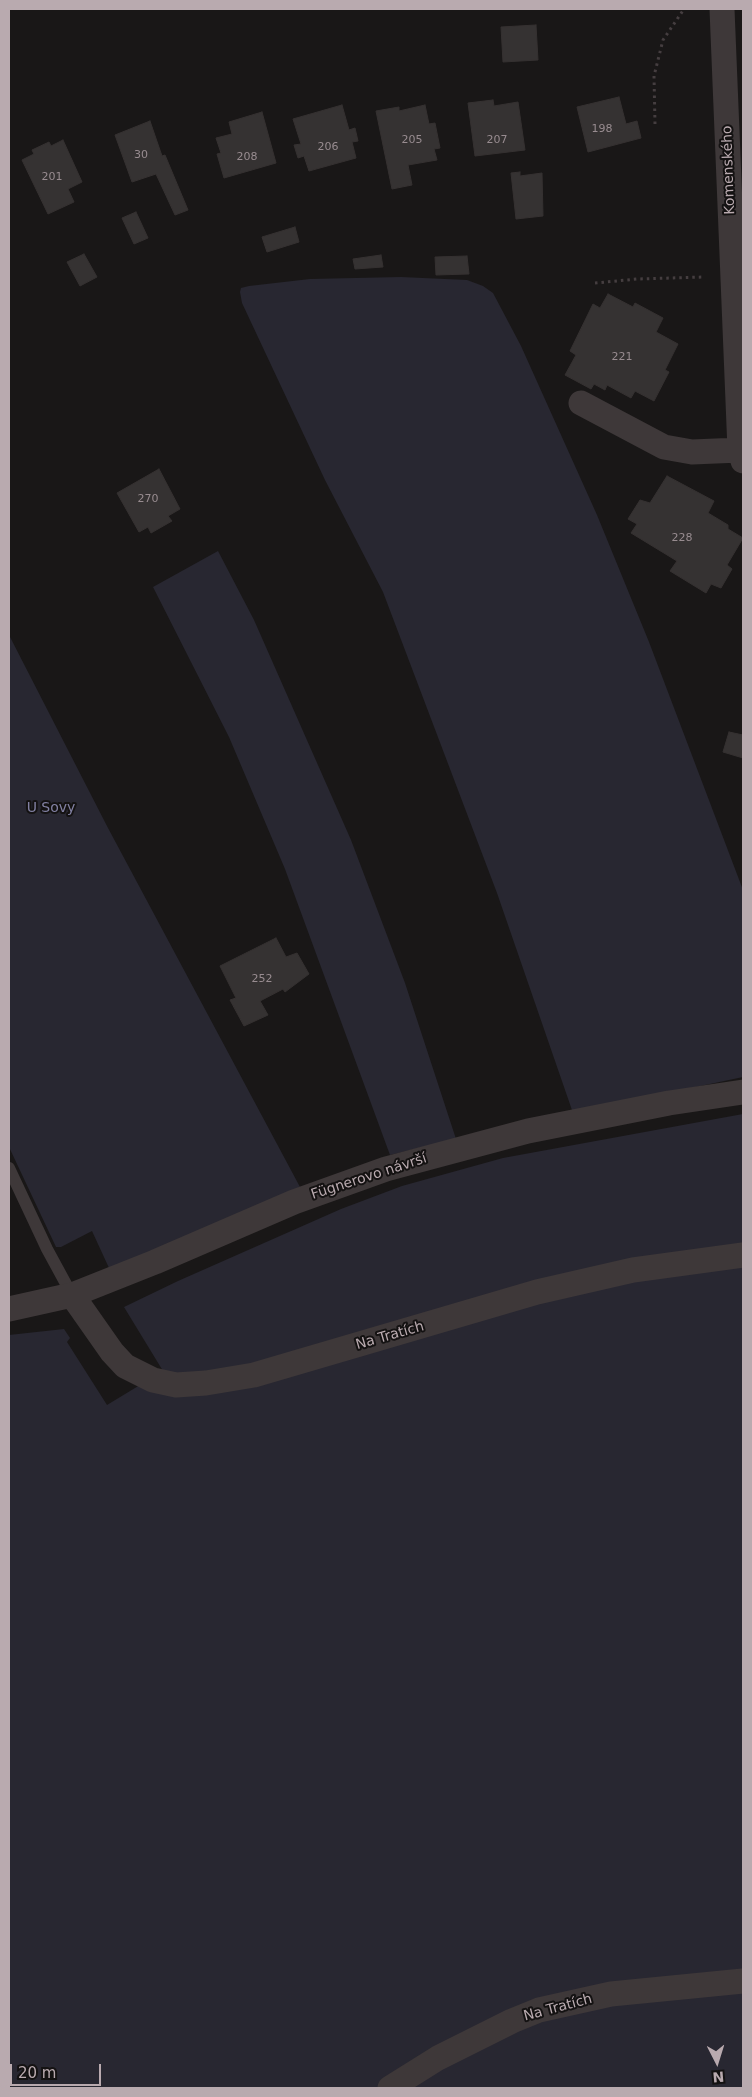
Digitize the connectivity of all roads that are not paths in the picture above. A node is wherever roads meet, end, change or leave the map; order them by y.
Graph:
1 (722, 9) edge
2 (737, 291) edge
3 (581, 403) dead end
4 (742, 456) edge
5 (743, 1092) edge
6 (9, 1168) edge
7 (743, 1255) edge
8 (72, 1295) junction
9 (9, 1310) edge
10 (743, 1981) edge
11 (390, 2088) edge

1 - 2 street, Komenského
2 - 4 street, Komenského
3 - 4 street, Komenského
5 - 8 street, Fügnerovo návrší
6 - 8 lane
7 - 8 street, Na Tratích
8 - 9 street, Fügnerovo návrší
10 - 11 street, Na Tratích

